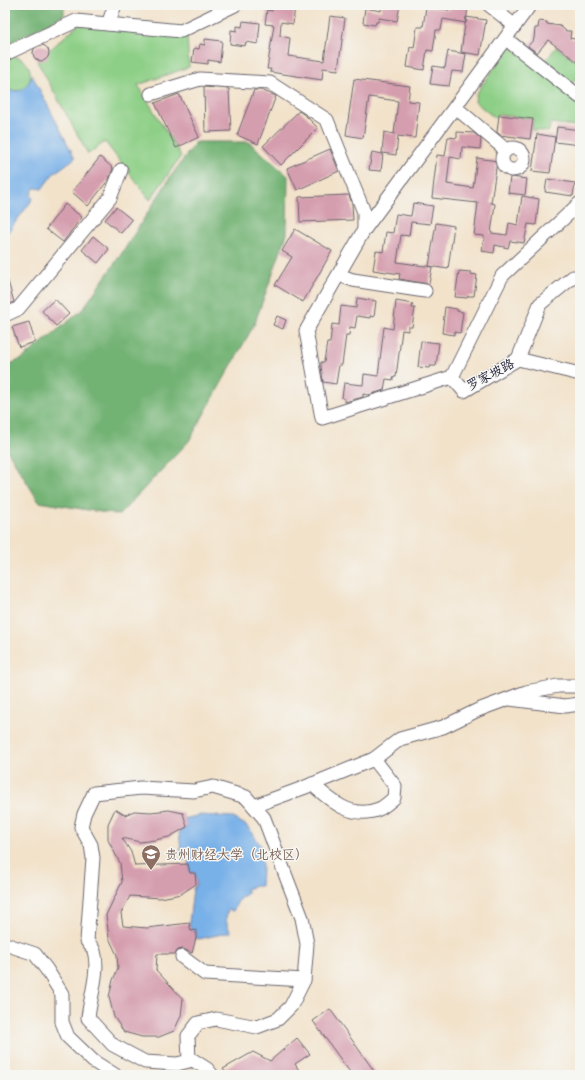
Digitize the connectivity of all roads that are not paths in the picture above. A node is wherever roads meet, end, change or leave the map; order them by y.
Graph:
1 (115, 5) edge
2 (235, 5) edge
3 (489, 5) edge
4 (530, 5) edge
5 (108, 24) junction
6 (515, 26) junction
7 (506, 39) junction
8 (5, 54) edge
9 (151, 94) dead end
10 (580, 97) edge
11 (455, 107) junction
12 (506, 150) dead end
13 (121, 170) dead end
14 (580, 203) edge
15 (364, 230) junction
16 (339, 275) junction
17 (578, 276) edge
18 (425, 291) dead end
19 (5, 315) edge
20 (518, 359) junction
21 (580, 374) edge
22 (452, 377) junction
23 (580, 686) edge
24 (510, 699) junction
25 (580, 704) edge
26 (374, 759) junction
27 (312, 784) junction
28 (254, 806) junction
29 (5, 944) edge
30 (182, 957) dead end
31 (304, 980) junction
32 (189, 1061) junction
33 (115, 1075) edge
34 (212, 1075) edge

1 - 5 street
2 - 5 street
3 - 6 street
4 - 6 street
5 - 8 street
6 - 7 street
7 - 10 street
7 - 11 street
9 - 15 street
11 - 12 street
11 - 15 street
13 - 19 street
14 - 22 street
15 - 16 street
16 - 18 street
16 - 22 street
17 - 20 street
20 - 21 street, 罗家坡路
20 - 22 street, 罗家坡路
23 - 24 street
24 - 25 street
24 - 26 street
26 - 27 street
26 - 27 street
27 - 28 street
28 - 31 street
28 - 32 street
29 - 33 street
30 - 31 street
31 - 32 street
32 - 34 street

